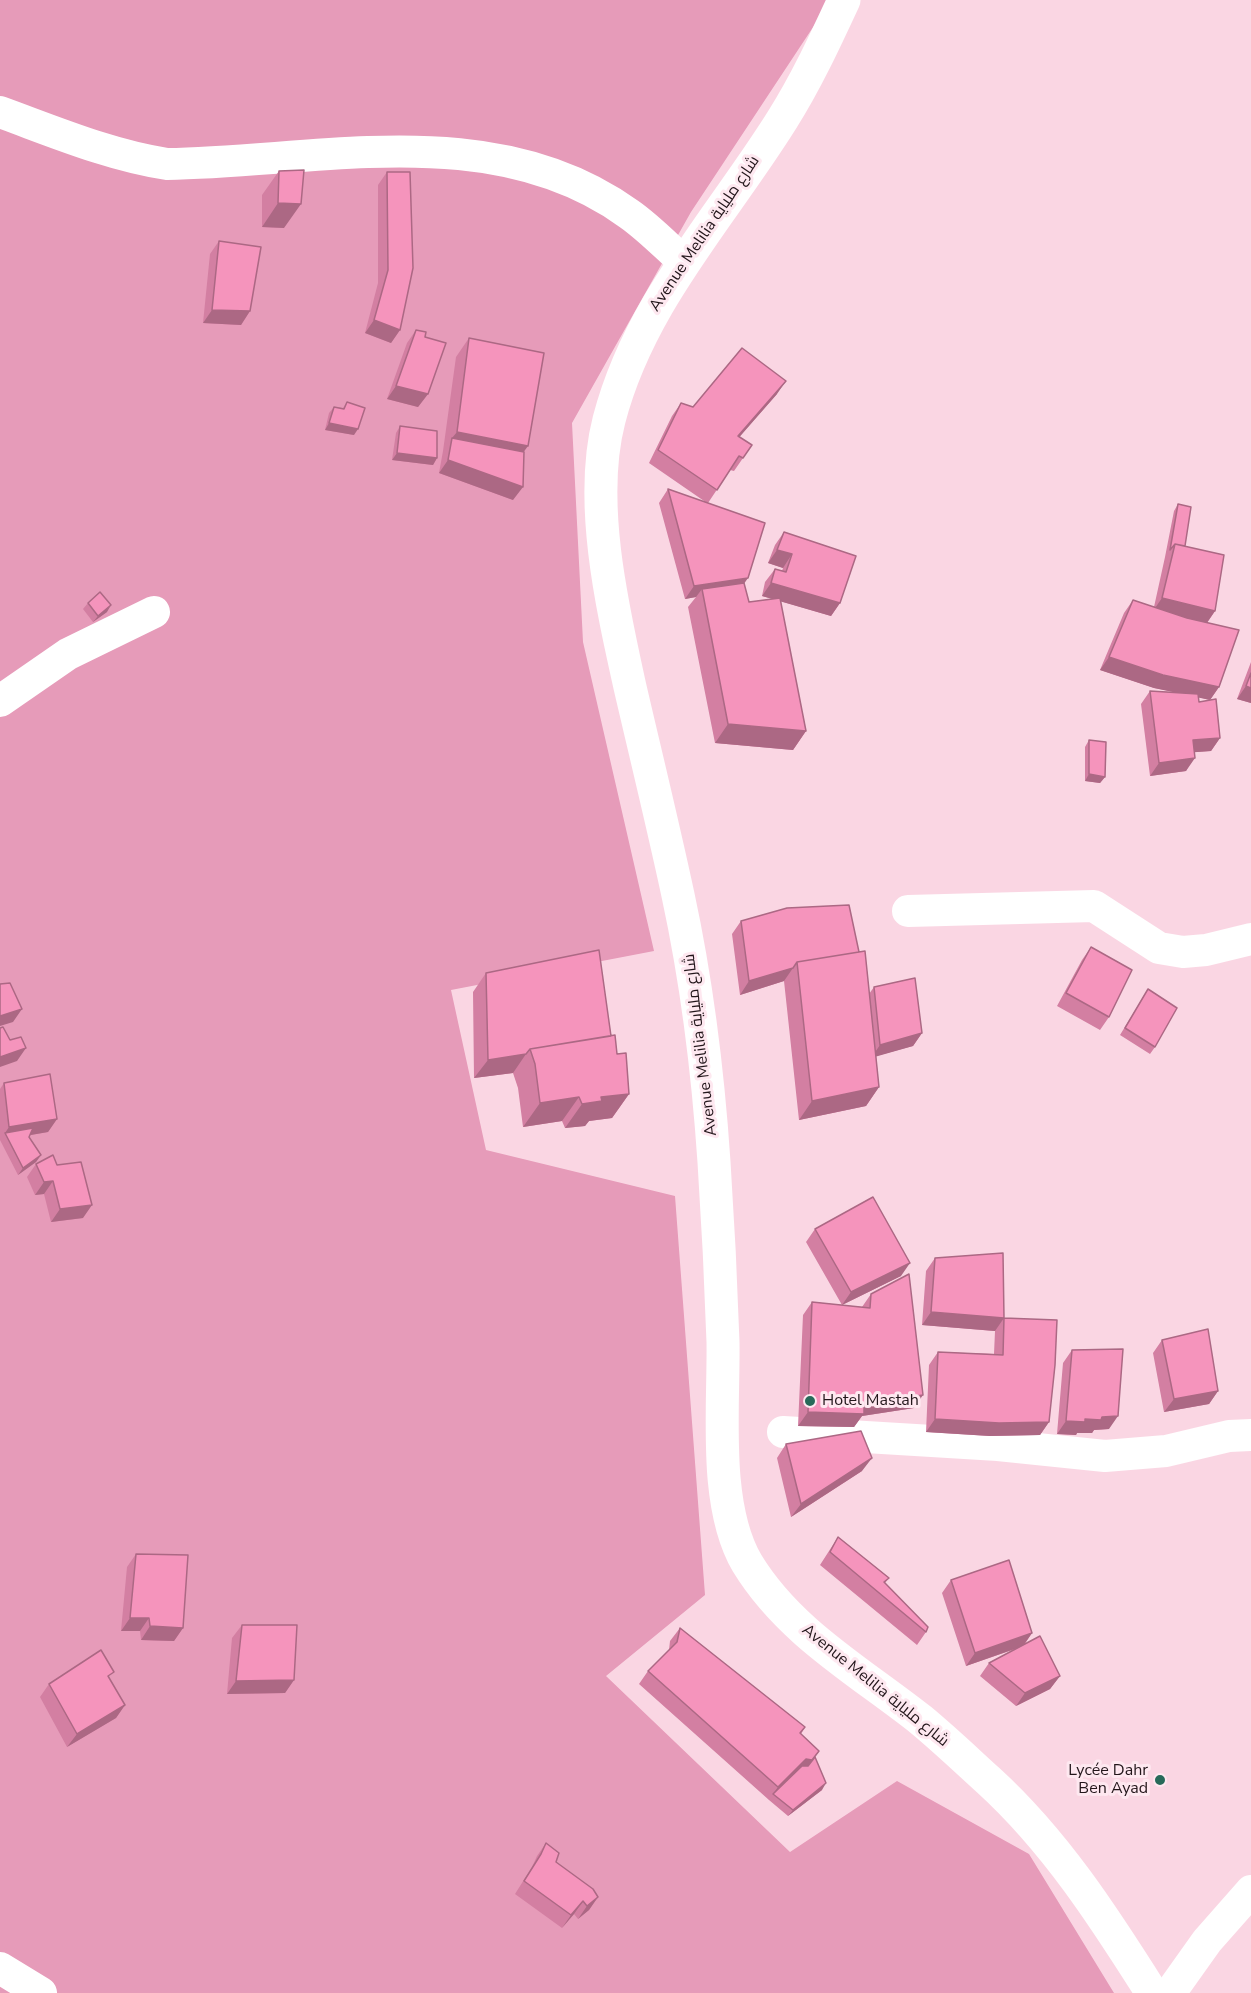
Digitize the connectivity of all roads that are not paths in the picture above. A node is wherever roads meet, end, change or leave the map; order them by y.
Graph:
1 (844, 0) edge
2 (0, 112) edge
3 (684, 262) junction
4 (154, 612) dead end
5 (0, 701) edge
6 (908, 911) dead end
7 (1251, 939) edge
8 (783, 1432) dead end
9 (1251, 1435) edge
10 (1251, 1892) edge
11 (0, 1968) edge
12 (41, 1993) edge
13 (1152, 1993) edge
14 (1170, 1993) edge

1 - 3 street, Avenue Melilia شارع ملياية
2 - 3 street
3 - 13 street, Avenue Melilia شارع ملياية
4 - 5 street
6 - 7 street
8 - 9 street
10 - 14 street
11 - 12 street

